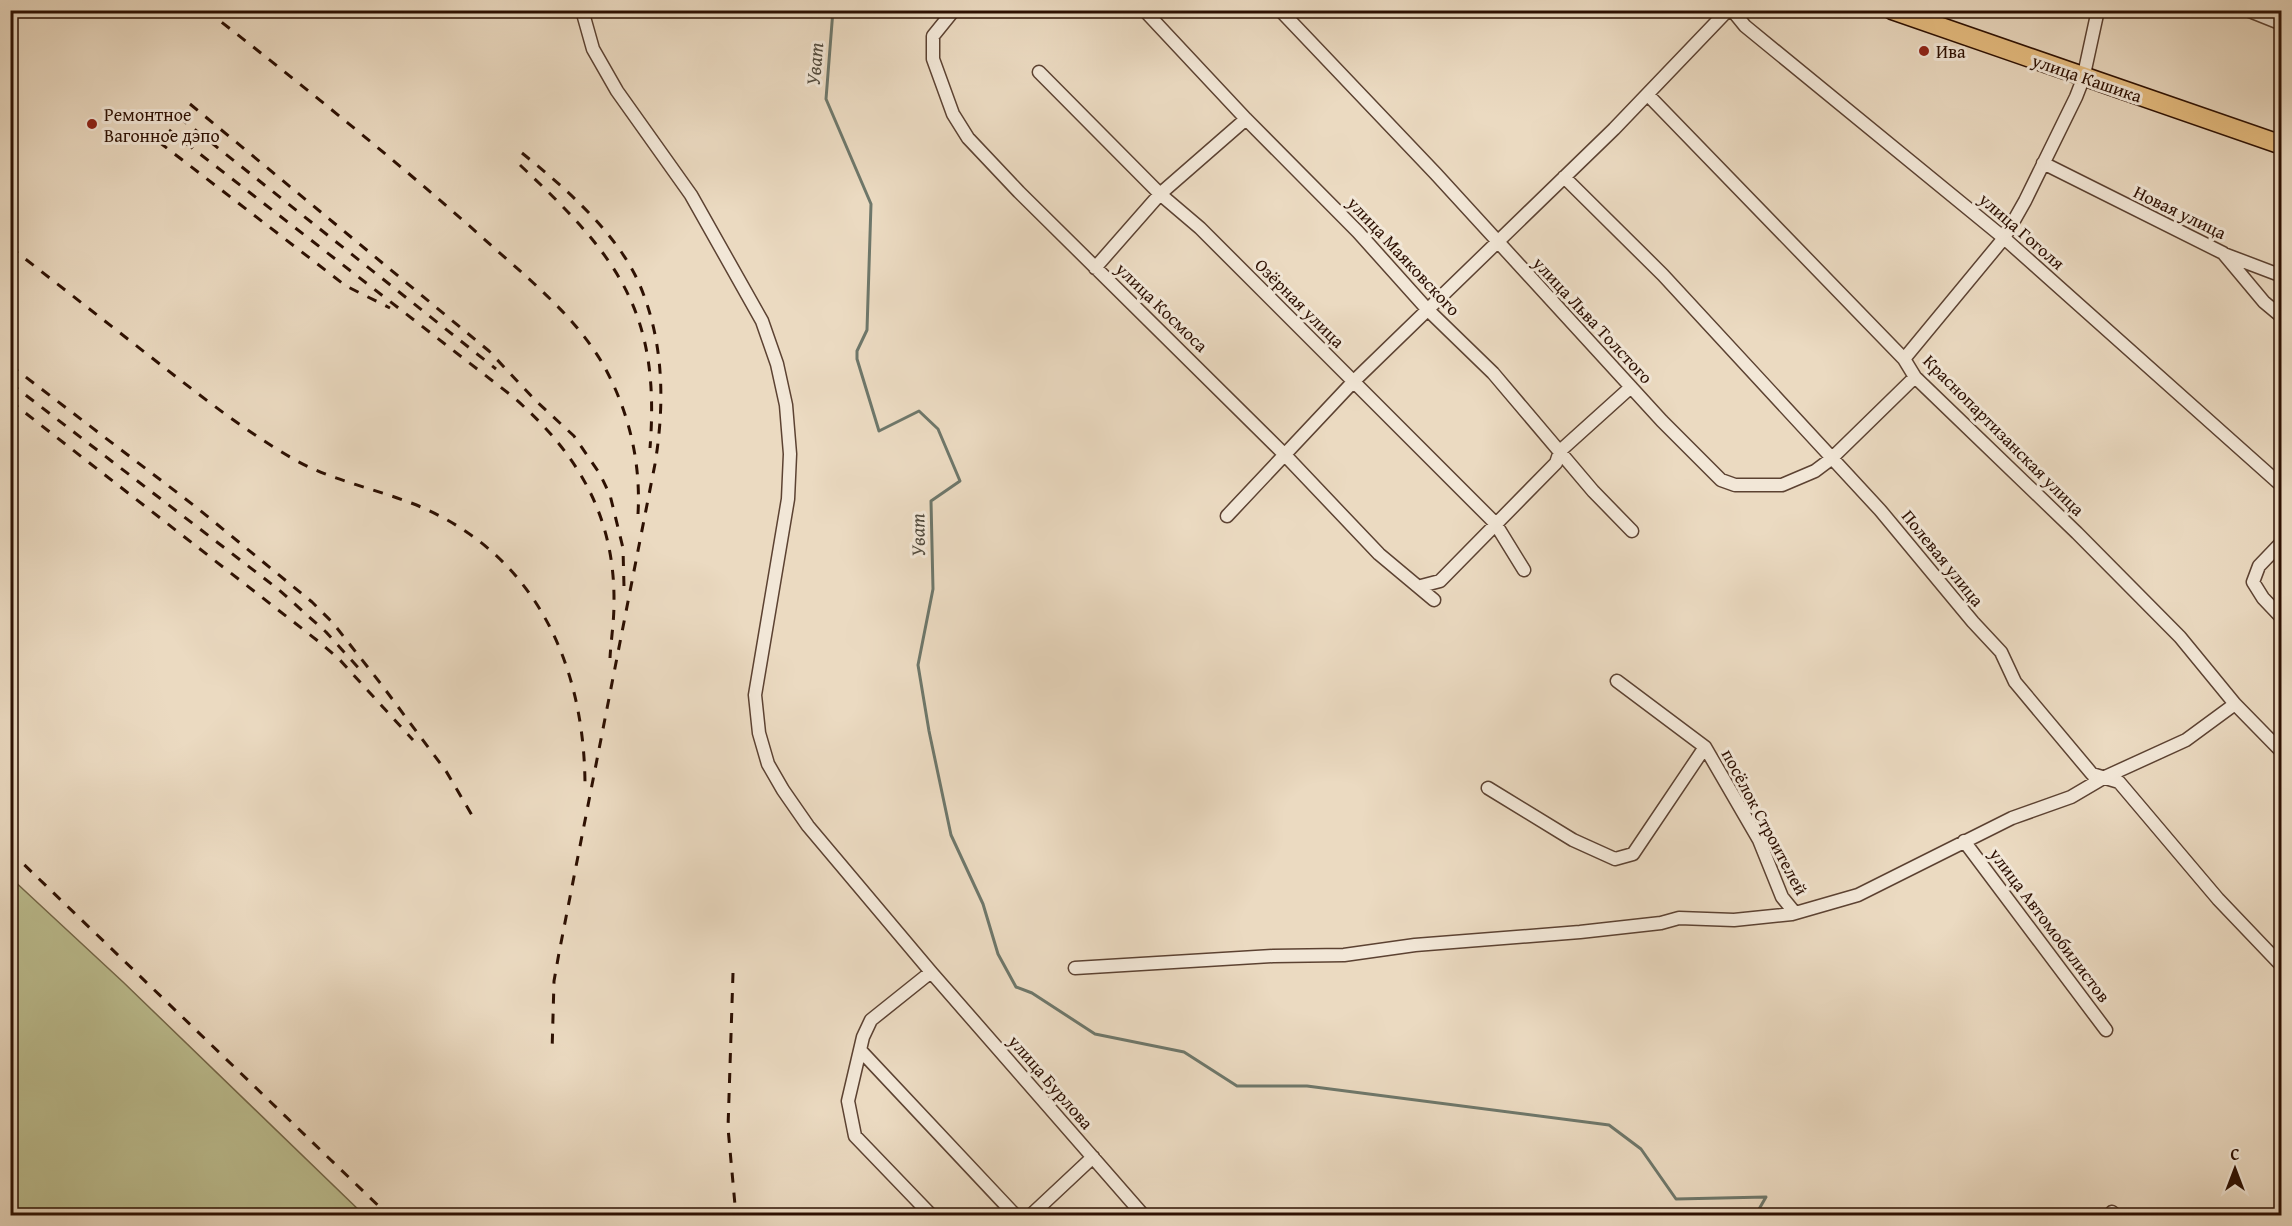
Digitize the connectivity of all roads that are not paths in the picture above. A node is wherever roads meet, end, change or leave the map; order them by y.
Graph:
1 (582, 10) edge
2 (954, 10) edge
3 (1144, 10) edge
4 (1280, 10) edge
5 (1730, 10) edge
6 (1892, 10) edge
7 (2098, 10) edge
8 (2247, 10) edge
9 (2282, 24) edge
10 (1039, 72) dead end
11 (2083, 79) junction
12 (1648, 95) junction
13 (1246, 119) junction
14 (2282, 145) edge
15 (2043, 163) junction
16 (1564, 177) junction
17 (1160, 194) junction
18 (2004, 238) junction
19 (1496, 242) junction
20 (2223, 253) junction
21 (1095, 268) junction
22 (2282, 276) edge
23 (1427, 309) junction
24 (2282, 317) edge
25 (1904, 360) junction
26 (1915, 377) junction
27 (1353, 382) junction
28 (1632, 387) junction
29 (1560, 451) junction
30 (1284, 454) junction
31 (1831, 459) junction
32 (2282, 486) edge
33 (1227, 516) dead end
34 (1495, 523) junction
35 (1632, 531) dead end
36 (2282, 542) edge
37 (1524, 570) dead end
38 (1421, 586) junction
39 (1434, 600) dead end
40 (2282, 618) edge
41 (1617, 681) dead end
42 (2235, 705) junction
43 (1705, 747) junction
44 (2282, 752) edge
45 (2105, 777) junction
46 (1488, 788) dead end
47 (1964, 841) junction
48 (1795, 913) junction
49 (2282, 966) edge
50 (1075, 968) dead end
51 (931, 972) junction
52 (2106, 1030) dead end
53 (861, 1051) junction
54 (1093, 1157) junction
55 (932, 1215) edge
56 (1016, 1215) edge
57 (1029, 1215) edge
58 (1144, 1215) edge

1 - 51 street, улица Бурлова
2 - 21 street, улица Космоса
3 - 13 street, улица Маяковского
4 - 19 street, улица Льва Толстого
5 - 12 street
5 - 18 street, улица Гоголя
6 - 11 highway, улица Кашика
7 - 11 street
8 - 9 street
10 - 17 street, Озёрная улица
11 - 14 highway, улица Кашика
11 - 15 street
12 - 16 street
12 - 25 street, Краснопартизанская улица
13 - 17 street
13 - 23 street, улица Маяковского
15 - 18 street
15 - 20 street, Новая улица
16 - 19 street
16 - 31 street, Полевая улица
17 - 21 street
17 - 27 street, Озёрная улица
18 - 25 street
18 - 32 street, улица Гоголя
19 - 23 street
19 - 28 street, улица Льва Толстого
20 - 22 street
20 - 24 street, Новая улица
21 - 30 street, улица Космоса
23 - 27 street
23 - 29 street, улица Маяковского
25 - 26 street, Краснопартизанская улица
26 - 31 street, улица Льва Толстого
26 - 42 street, Краснопартизанская улица
27 - 30 street
27 - 34 street, Озёрная улица
28 - 29 street
28 - 31 street, улица Льва Толстого
29 - 34 street
29 - 35 street, улица Маяковского
30 - 33 street
30 - 38 street, улица Космоса
31 - 45 street, Полевая улица
34 - 37 street, Озёрная улица
34 - 38 street
36 - 40 street
38 - 39 street, улица Космоса
41 - 43 street, посёлок Строителей
42 - 44 street, Краснопартизанская улица
42 - 45 street
43 - 46 street, посёлок Строителей
43 - 48 street, посёлок Строителей
45 - 47 street
45 - 49 street, Полевая улица
47 - 48 street
47 - 52 street, улица Автомобилистов
48 - 50 street
51 - 53 street
51 - 54 street, улица Бурлова
53 - 55 street
53 - 56 street
54 - 57 street
54 - 58 street, улица Бурлова

